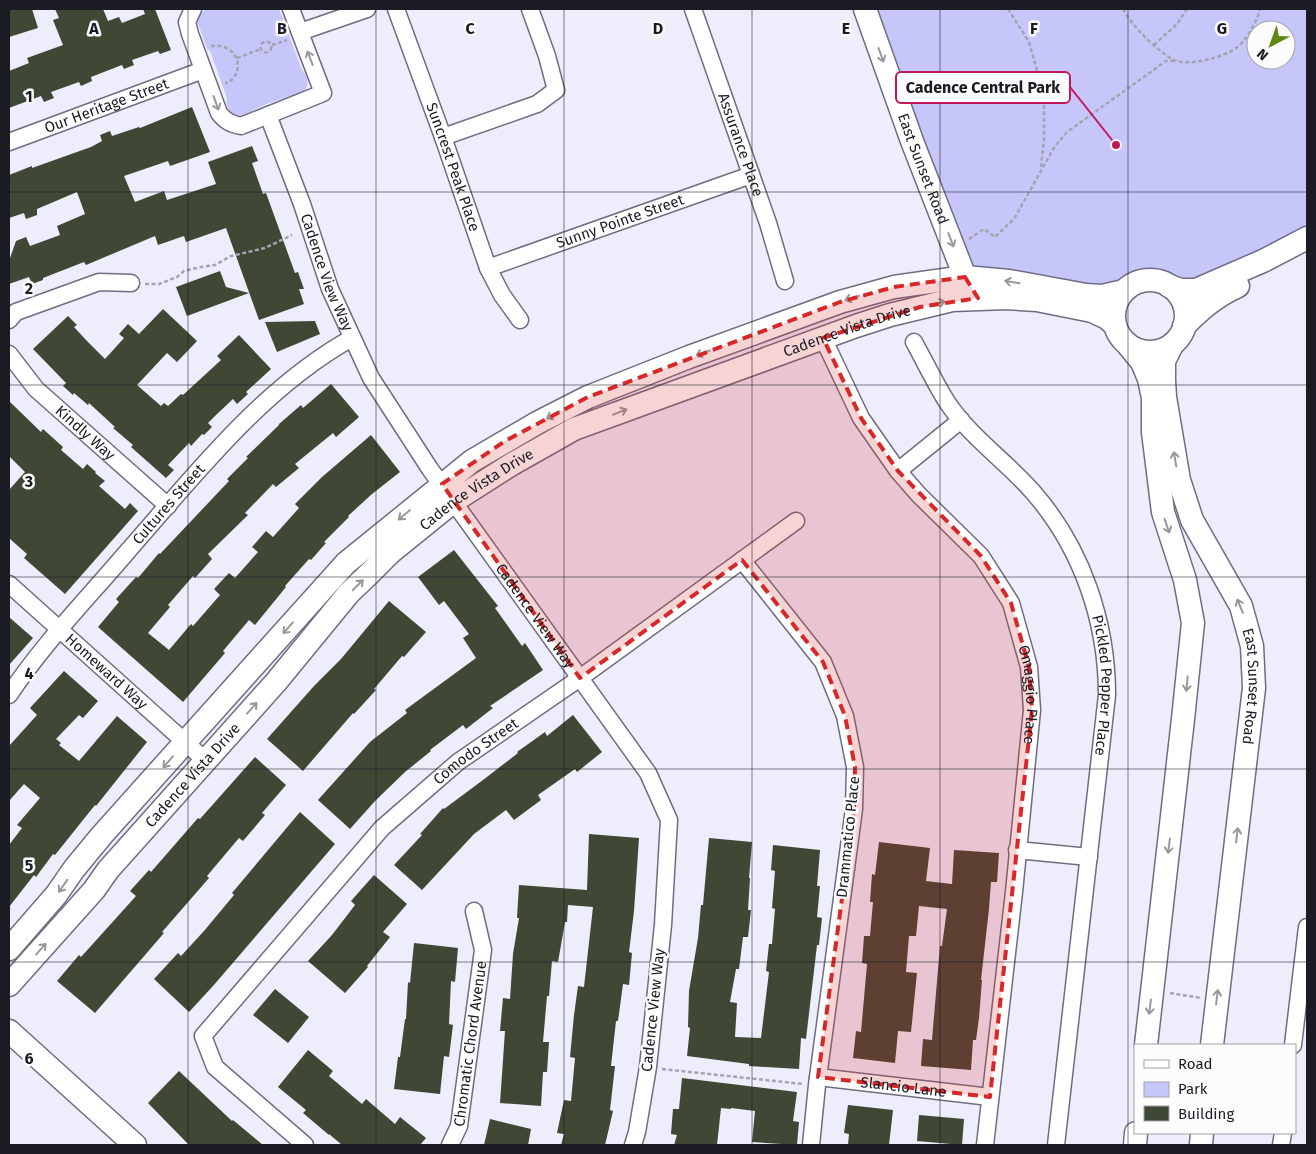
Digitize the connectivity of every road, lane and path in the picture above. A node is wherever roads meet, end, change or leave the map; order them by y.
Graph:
1 (193, 9) edge
2 (291, 9) edge
3 (367, 9) edge
4 (396, 9) edge
5 (530, 9) edge
6 (693, 9) edge
7 (865, 9) edge
8 (1008, 9) edge
9 (1123, 9) edge
10 (1187, 9) edge
11 (1260, 9) edge
12 (294, 36) junction
13 (272, 45) junction
14 (1154, 45) junction
15 (211, 46) dead end
16 (261, 49) junction
17 (236, 58) junction
18 (1175, 61) junction
19 (203, 70) junction
20 (225, 83) dead end
21 (268, 115) junction
22 (443, 137) junction
23 (9, 142) edge
24 (1041, 169) junction
25 (751, 175) junction
26 (292, 235) dead end
27 (1307, 238) edge
28 (967, 240) dead end
29 (1307, 255) edge
30 (488, 268) junction
31 (965, 277) junction
32 (785, 281) dead end
33 (131, 284) joint
34 (1169, 286) junction
35 (1124, 291) junction
36 (978, 298) junction
37 (9, 320) edge
38 (520, 320) dead end
39 (1115, 325) junction
40 (1184, 326) junction
41 (352, 338) junction
42 (823, 338) junction
43 (914, 342) dead end
44 (1128, 345) junction
45 (1172, 345) junction
46 (9, 354) edge
47 (961, 420) junction
48 (898, 471) junction
49 (448, 493) junction
50 (168, 506) junction
51 (796, 521) dead end
52 (742, 560) junction
53 (9, 584) edge
54 (59, 630) junction
55 (580, 678) junction
56 (9, 695) edge
57 (185, 743) junction
58 (205, 760) junction
59 (1017, 850) junction
60 (1088, 857) junction
61 (474, 911) dead end
62 (1307, 926) edge
63 (9, 949) edge
64 (9, 985) edge
65 (1167, 993) dead end
66 (1202, 998) dead end
67 (9, 1031) edge
68 (1298, 1039) edge
69 (1146, 1044) edge
70 (1212, 1044) edge
71 (648, 1067) junction
72 (818, 1081) junction
73 (990, 1096) junction
74 (135, 1145) edge
75 (305, 1145) edge
76 (450, 1145) edge
77 (633, 1145) edge
78 (811, 1145) edge
79 (985, 1145) edge
80 (1056, 1145) edge

1 - 19 street
2 - 12 street
3 - 12 street
4 - 22 street, Suncrest Peak Place
5 - 22 street
6 - 25 street, Assurance Place
7 -> 31 street, East Sunset Road
8 - 24 path
9 - 14 path
10 - 14 path
11 - 18 path
12 - 13 path
21 -> 12 street
13 - 16 path
13 - 16 path
14 - 18 path
15 - 17 path
16 - 17 path
17 - 20 path
18 - 24 path
19 -> 21 street
19 - 23 street, Our Heritage Street
21 - 41 street, Cadence View Way
22 - 30 street, Suncrest Peak Place
24 - 28 path
25 - 30 street, Sunny Pointe Street
25 - 32 street, Assurance Place
26 - 33 path
27 - 34 street
29 - 40 street
30 - 38 street, Suncrest Peak Place
35 -> 31 street, Cadence Vista Drive
31 - 36 street, East Sunset Road
31 -> 49 street, Cadence Vista Drive
33 - 37 street
34 - 35 street
34 - 40 street
35 - 39 street
36 - 39 street, Cadence Vista Drive
42 -> 36 street, Cadence Vista Drive
39 - 44 street
40 - 45 street
41 - 49 street, Cadence View Way
41 - 50 street, Cultures Street
42 - 48 street, Omaggio Place
49 -> 42 street, Cadence Vista Drive
43 - 47 street, Pickled Pepper Place
44 - 45 street
44 -> 69 street
70 -> 45 street, East Sunset Road
46 - 50 street, Kindly Way
47 - 48 street
47 - 60 street, Pickled Pepper Place
48 - 59 street, Omaggio Place
49 - 55 street, Cadence View Way
49 -> 57 street, Cadence Vista Drive
58 -> 49 street, Cadence Vista Drive
50 - 54 street, Cultures Street
51 - 52 street, Comodo Street
52 - 55 street, Comodo Street
52 - 72 street, Drammatico Place
53 - 54 street, Homeward Way
54 - 56 street, Cultures Street
54 - 57 street, Homeward Way
55 - 71 street, Cadence View Way
55 - 75 street, Comodo Street
57 - 58 street, Homeward Way
57 -> 63 street, Cadence Vista Drive
64 -> 58 street, Cadence Vista Drive
59 - 60 street
59 - 73 street, Omaggio Place
60 - 80 street, Pickled Pepper Place
61 - 76 street, Chromatic Chord Avenue
62 - 68 street
65 - 66 path
67 - 74 street
71 - 72 path
71 - 77 street, Cadence View Way
72 - 73 street, Slancio Lane
72 - 78 street, Drammatico Place
73 - 79 street, Omaggio Place

